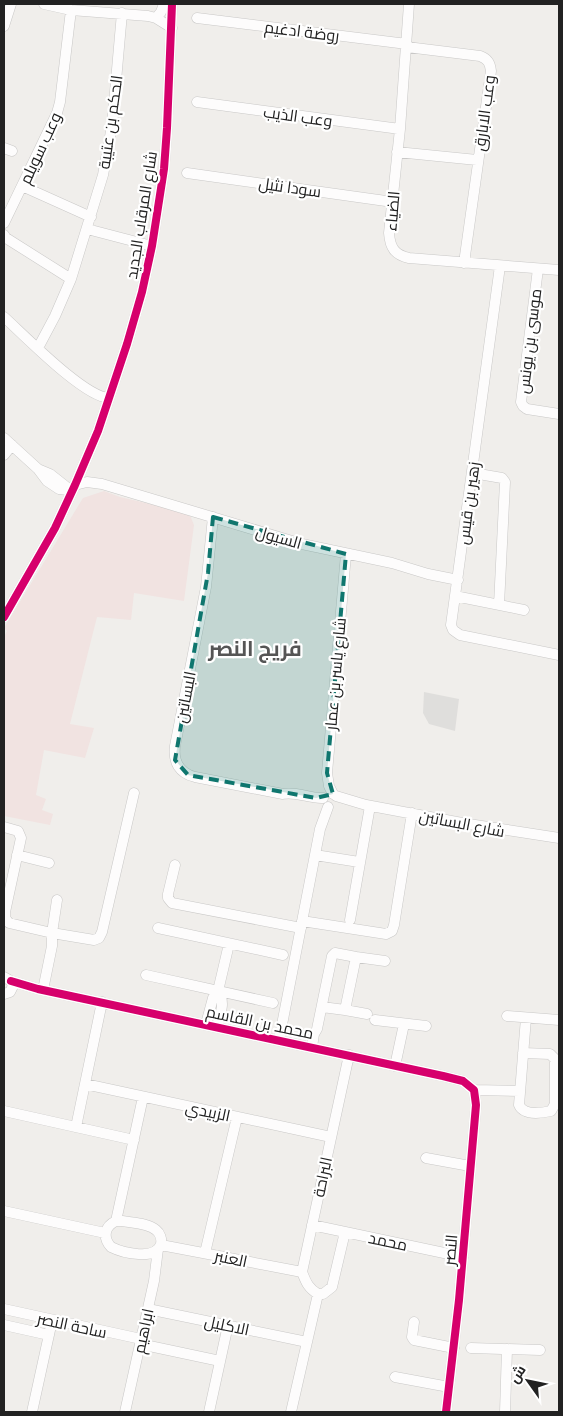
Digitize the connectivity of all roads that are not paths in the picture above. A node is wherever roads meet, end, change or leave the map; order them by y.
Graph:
1 (11, 4) edge
2 (44, 4) edge
3 (164, 4) edge
4 (172, 4) edge
5 (409, 4) edge
6 (92, 8) edge
7 (71, 10) junction
8 (122, 14) junction
9 (156, 18) junction
10 (197, 18) dead end
11 (4, 26) edge
12 (172, 28) junction
13 (407, 46) junction
14 (197, 102) dead end
15 (400, 129) junction
16 (397, 152) junction
17 (477, 160) junction
18 (187, 173) dead end
19 (22, 186) junction
20 (393, 202) junction
21 (91, 217) junction
22 (4, 224) edge
23 (87, 229) junction
24 (4, 235) edge
25 (151, 250) junction
26 (464, 263) junction
27 (500, 266) junction
28 (538, 269) junction
29 (559, 270) edge
30 (71, 279) junction
31 (4, 317) edge
32 (38, 348) junction
33 (110, 397) junction
34 (559, 414) edge
35 (100, 423) junction
36 (4, 438) edge
37 (12, 445) junction
38 (4, 455) edge
39 (84, 465) junction
40 (473, 474) junction
41 (102, 484) junction
42 (71, 488) junction
43 (213, 517) junction
44 (346, 554) junction
45 (458, 580) junction
46 (455, 596) junction
47 (498, 605) junction
48 (524, 610) dead end
49 (5, 612) edge
50 (559, 655) edge
51 (134, 793) dead end
52 (327, 802) junction
53 (368, 806) junction
54 (412, 814) junction
55 (4, 827) edge
56 (559, 838) edge
57 (315, 855) junction
58 (17, 856) junction
59 (359, 862) junction
60 (50, 863) dead end
61 (175, 865) dead end
62 (57, 900) dead end
63 (350, 920) dead end
64 (302, 924) junction
65 (158, 928) dead end
66 (52, 933) junction
67 (229, 944) junction
68 (283, 954) dead end
69 (356, 957) junction
70 (385, 961) dead end
71 (146, 975) dead end
72 (8, 979) edge
73 (40, 989) junction
74 (218, 991) junction
75 (6, 995) edge
76 (102, 1002) junction
77 (273, 1003) dead end
78 (322, 1007) junction
79 (345, 1010) junction
80 (507, 1016) dead end
81 (526, 1018) junction
82 (559, 1020) edge
83 (206, 1024) junction
84 (404, 1024) junction
85 (426, 1026) dead end
86 (217, 1027) junction
87 (279, 1040) junction
88 (314, 1048) junction
89 (523, 1053) junction
90 (349, 1056) junction
91 (395, 1066) junction
92 (85, 1084) junction
93 (474, 1090) junction
94 (520, 1091) junction
95 (143, 1097) junction
96 (4, 1110) edge
97 (236, 1117) junction
98 (76, 1127) junction
99 (331, 1137) junction
100 (134, 1140) junction
101 (426, 1158) dead end
102 (470, 1166) junction
103 (4, 1211) edge
104 (116, 1221) junction
105 (312, 1225) junction
106 (345, 1232) junction
107 (105, 1233) junction
108 (159, 1247) junction
109 (205, 1253) junction
110 (463, 1257) junction
111 (302, 1272) junction
112 (318, 1294) junction
113 (4, 1309) edge
114 (148, 1309) junction
115 (52, 1321) junction
116 (414, 1322) dead end
117 (4, 1325) edge
118 (228, 1325) junction
119 (49, 1335) junction
120 (141, 1342) junction
121 (307, 1342) junction
122 (454, 1348) junction
123 (471, 1348) dead end
124 (507, 1349) junction
125 (540, 1350) dead end
126 (220, 1361) junction
127 (395, 1377) dead end
128 (449, 1387) junction
129 (32, 1412) edge
130 (125, 1412) edge
131 (209, 1412) edge
132 (291, 1412) edge
133 (446, 1412) edge
134 (505, 1412) edge

1 - 11 street
2 - 7 street
3 - 9 street
4 - 12 street, شارع المرقاب الجديد
5 - 13 street, الضياء
6 - 7 street
6 - 8 street
7 - 19 street, وعب سويلم
8 - 9 street
8 - 21 street, الحكم بن عتيبة
9 - 12 street
10 - 13 street, روضة ادغيم
12 - 25 street, شارع المرقاب الجديد
13 - 15 street, الضياء
13 - 17 street, وعب الابارق
14 - 15 street, وعب الذيب
15 - 16 street, الضياء
16 - 17 street, وعب الابارق
16 - 20 street, الضياء
17 - 26 street, وعب الابارق
18 - 20 street, سودا نثيل
19 - 21 street
19 - 22 street, وعب سويلم
20 - 26 street, الضياء
21 - 23 street, الحكم بن عتيبة
23 - 25 street
23 - 30 street, الحكم بن عتيبة
24 - 30 street
25 - 33 street, شارع المرقاب الجديد
26 - 27 street, الضياء
27 - 28 street, الضياء
27 - 40 street, زهير بن قيس
28 - 29 street, الضياء
28 - 34 street, موسى بن يونس
30 - 32 street, الحكم بن عتيبة
31 - 32 street
32 - 33 street
33 - 35 street, شارع المرقاب الجديد
35 - 39 street, شارع المرقاب الجديد
35 - 42 street, شارع المرقاب الجديد
36 - 37 street
37 - 38 street
37 - 42 street
39 - 41 street, السيول
39 - 42 street, شارع المرقاب الجديد
40 - 45 street, زهير بن قيس
40 - 47 street
41 - 42 street, السيول
41 - 43 street, السيول
42 - 49 street, شارع المرقاب الجديد
43 - 44 street, السيول
43 - 52 street, البساتين
44 - 45 street, السيول
44 - 52 street, شارع ياسر بن عمار
45 - 46 street, زهير بن قيس
46 - 47 street
46 - 50 street, زهير بن قيس
47 - 48 street
51 - 66 street
52 - 53 street, شارع البساتين
52 - 57 street
53 - 54 street, شارع البساتين
53 - 59 street
54 - 56 street, شارع البساتين
54 - 64 street
55 - 58 street
57 - 59 street
57 - 64 street
58 - 60 street
58 - 66 street
59 - 63 street
61 - 64 street
62 - 66 street
64 - 87 street
65 - 67 street
66 - 73 street
67 - 68 street
67 - 74 street
69 - 70 street
69 - 78 street
69 - 79 street
71 - 74 street
72 - 73 street, محمد بن القاسم
72 - 75 street
73 - 75 street, محمد بن القاسم
73 - 76 street, محمد بن القاسم
74 - 77 street
74 - 83 street
74 - 86 street
76 - 83 street, محمد بن القاسم
76 - 92 street
78 - 79 street
78 - 88 street
79 - 84 street
80 - 81 street
81 - 82 street
81 - 89 street
83 - 86 street, محمد بن القاسم
84 - 85 street
84 - 91 street
86 - 87 street, محمد بن القاسم
87 - 88 street, محمد بن القاسم
88 - 90 street, محمد بن القاسم
89 - 94 street
89 - 94 street
90 - 91 street, محمد بن القاسم
90 - 99 street, البراحة
91 - 93 street, محمد بن القاسم
92 - 95 street, الزبيدي
92 - 98 street
93 - 94 street
93 - 102 street, النصر
95 - 97 street, الزبيدي
95 - 100 street
96 - 98 street
97 - 99 street, الزبيدي
97 - 109 street
98 - 100 street
99 - 105 street, البراحة
100 - 104 street
101 - 102 street
102 - 110 street, النصر
103 - 107 street
104 - 107 street
104 - 108 street
105 - 106 street, محمد
105 - 111 street, البراحة
106 - 110 street, محمد
106 - 112 street
107 - 108 street, العنبر
108 - 109 street, العنبر
108 - 114 street, ابراهيم
109 - 111 street, العنبر
110 - 122 street, النصر
111 - 112 street
112 - 121 street
113 - 115 street, ساحة النصر
114 - 118 street, الاكليل
114 - 120 street, ابراهيم
115 - 119 street
115 - 120 street, ساحة النصر
116 - 122 street
117 - 119 street, ساحة النصر
118 - 121 street, الاكليل
118 - 126 street
119 - 129 street
120 - 126 street, ساحة النصر
120 - 130 street, ابراهيم
121 - 132 street
122 - 128 street, النصر
123 - 124 street
124 - 125 street
124 - 134 street
126 - 131 street
127 - 128 street
128 - 133 street, النصر

